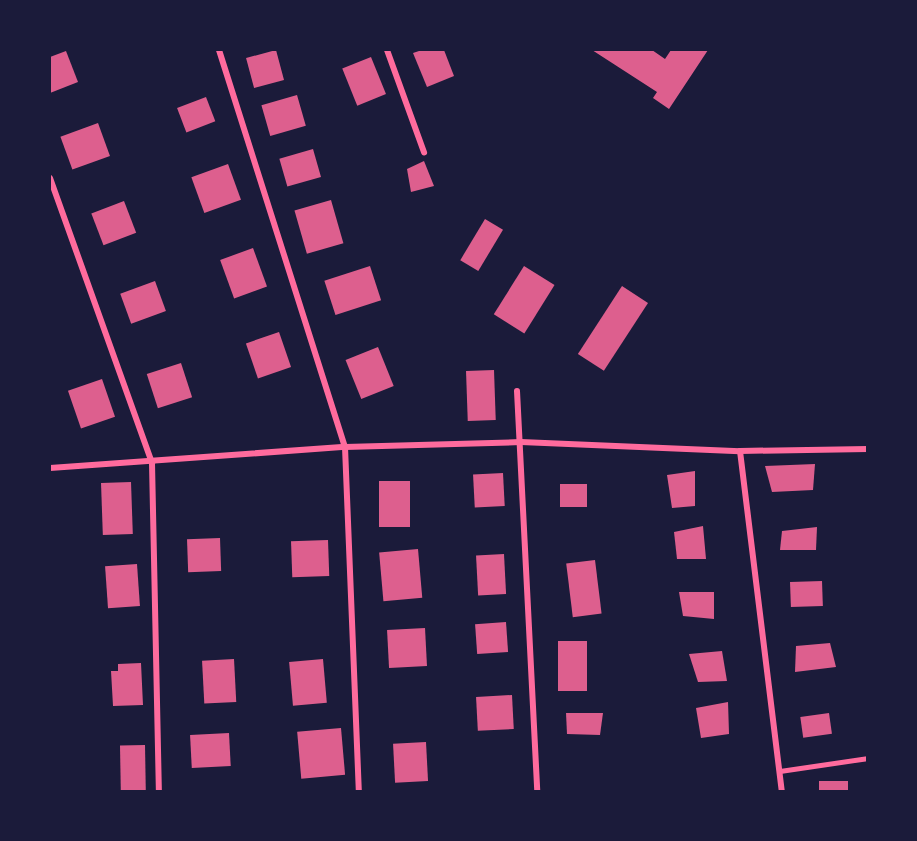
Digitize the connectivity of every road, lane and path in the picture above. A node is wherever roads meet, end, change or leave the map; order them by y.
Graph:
1 (219, 50) edge
2 (387, 50) edge
3 (424, 152) dead end
4 (50, 178) edge
5 (517, 391) dead end
6 (521, 442) junction
7 (345, 447) junction
8 (867, 449) edge
9 (740, 451) junction
10 (152, 463) junction
11 (50, 468) edge
12 (867, 758) edge
13 (780, 771) junction
14 (159, 792) edge
15 (359, 792) edge
16 (537, 792) edge
17 (782, 792) edge

1 - 7 street
2 - 3 street
4 - 10 street
5 - 6 street
6 - 7 street
6 - 9 street
6 - 16 street
7 - 10 street
7 - 15 street
8 - 9 street
9 - 13 street
10 - 11 street
10 - 14 street
12 - 13 lane
13 - 17 street

